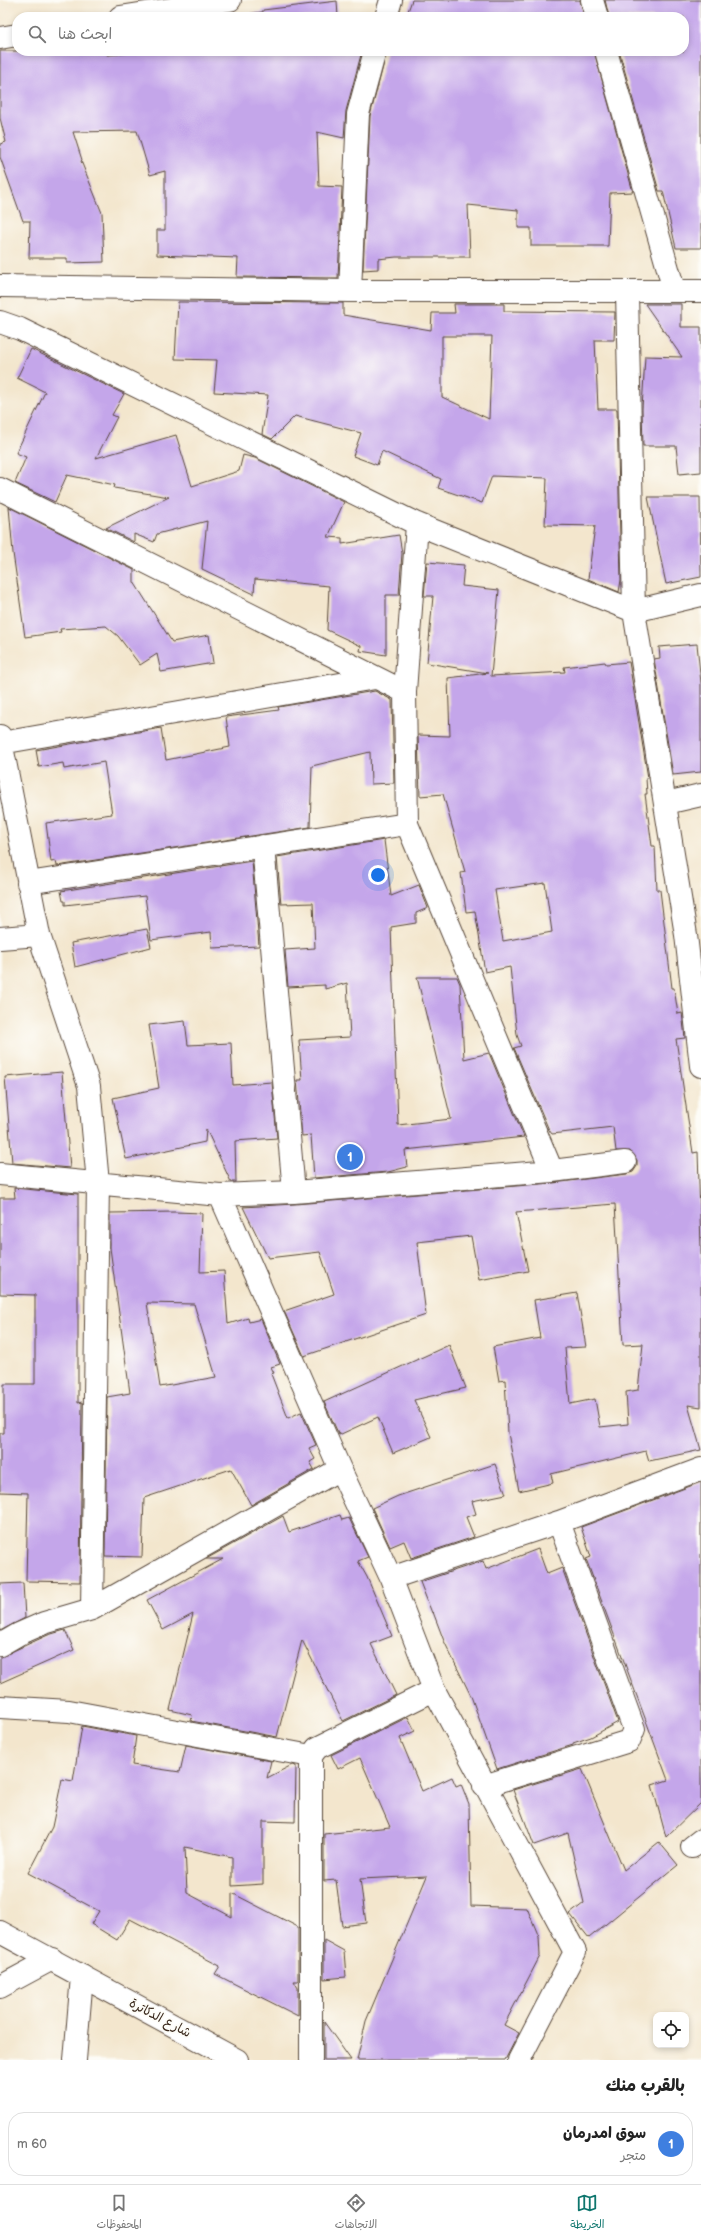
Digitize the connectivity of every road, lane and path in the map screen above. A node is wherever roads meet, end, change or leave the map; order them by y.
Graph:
1 (230, 0) edge
2 (391, 0) edge
3 (592, 0) edge
4 (152, 12) edge
5 (387, 12) edge
6 (596, 12) edge
7 (12, 36) edge
8 (0, 38) edge
9 (374, 56) edge
10 (607, 56) edge
11 (0, 286) edge
12 (674, 290) junction
13 (701, 291) edge
14 (350, 292) junction
15 (626, 292) junction
16 (0, 322) edge
17 (0, 489) edge
18 (417, 524) junction
19 (701, 594) edge
20 (634, 611) junction
21 (375, 678) junction
22 (405, 692) junction
23 (0, 739) edge
24 (3, 775) edge
25 (701, 795) edge
26 (666, 803) junction
27 (408, 824) junction
28 (263, 846) junction
29 (28, 883) junction
30 (39, 935) junction
31 (693, 935) edge
32 (0, 938) edge
33 (701, 1066) edge
34 (625, 1162) dead end
35 (552, 1171) junction
36 (0, 1174) edge
37 (98, 1183) junction
38 (294, 1192) junction
39 (220, 1195) junction
40 (340, 1469) junction
41 (701, 1469) edge
42 (560, 1522) junction
43 (391, 1578) junction
44 (92, 1609) junction
45 (0, 1645) edge
46 (434, 1690) junction
47 (0, 1707) edge
48 (311, 1756) junction
49 (484, 1786) junction
50 (0, 1932) edge
51 (52, 1959) junction
52 (82, 1976) junction
53 (0, 1987) edge
54 (75, 2060) edge
55 (237, 2060) edge
56 (311, 2060) edge
57 (519, 2060) edge

1 - 4 street
2 - 5 street
3 - 6 street
7 - 8 street
9 - 14 street
10 - 12 street
11 - 14 street
12 - 13 street
12 - 15 street
14 - 15 street
15 - 20 street
16 - 18 street
17 - 21 street
18 - 20 street
18 - 22 street
19 - 20 street
20 - 26 street
21 - 22 street
21 - 23 street
22 - 27 street
23 - 24 street
24 - 29 street
25 - 26 street
26 - 31 street
27 - 28 street
27 - 35 street
28 - 29 street
28 - 38 street
29 - 30 street
30 - 32 street
30 - 37 street
31 - 33 street
34 - 35 street
35 - 38 street
36 - 37 street
37 - 39 street
37 - 44 street
38 - 39 street
39 - 40 street
40 - 43 street
40 - 44 street
41 - 42 street
42 - 43 street
42 - 49 street
43 - 46 street
44 - 45 street
46 - 48 street
46 - 49 street
47 - 48 street
48 - 56 street
49 - 57 street
50 - 51 street, شارع الدكاترة
51 - 52 street, شارع الدكاترة
51 - 53 street
52 - 54 street
52 - 55 street, شارع الدكاترة

